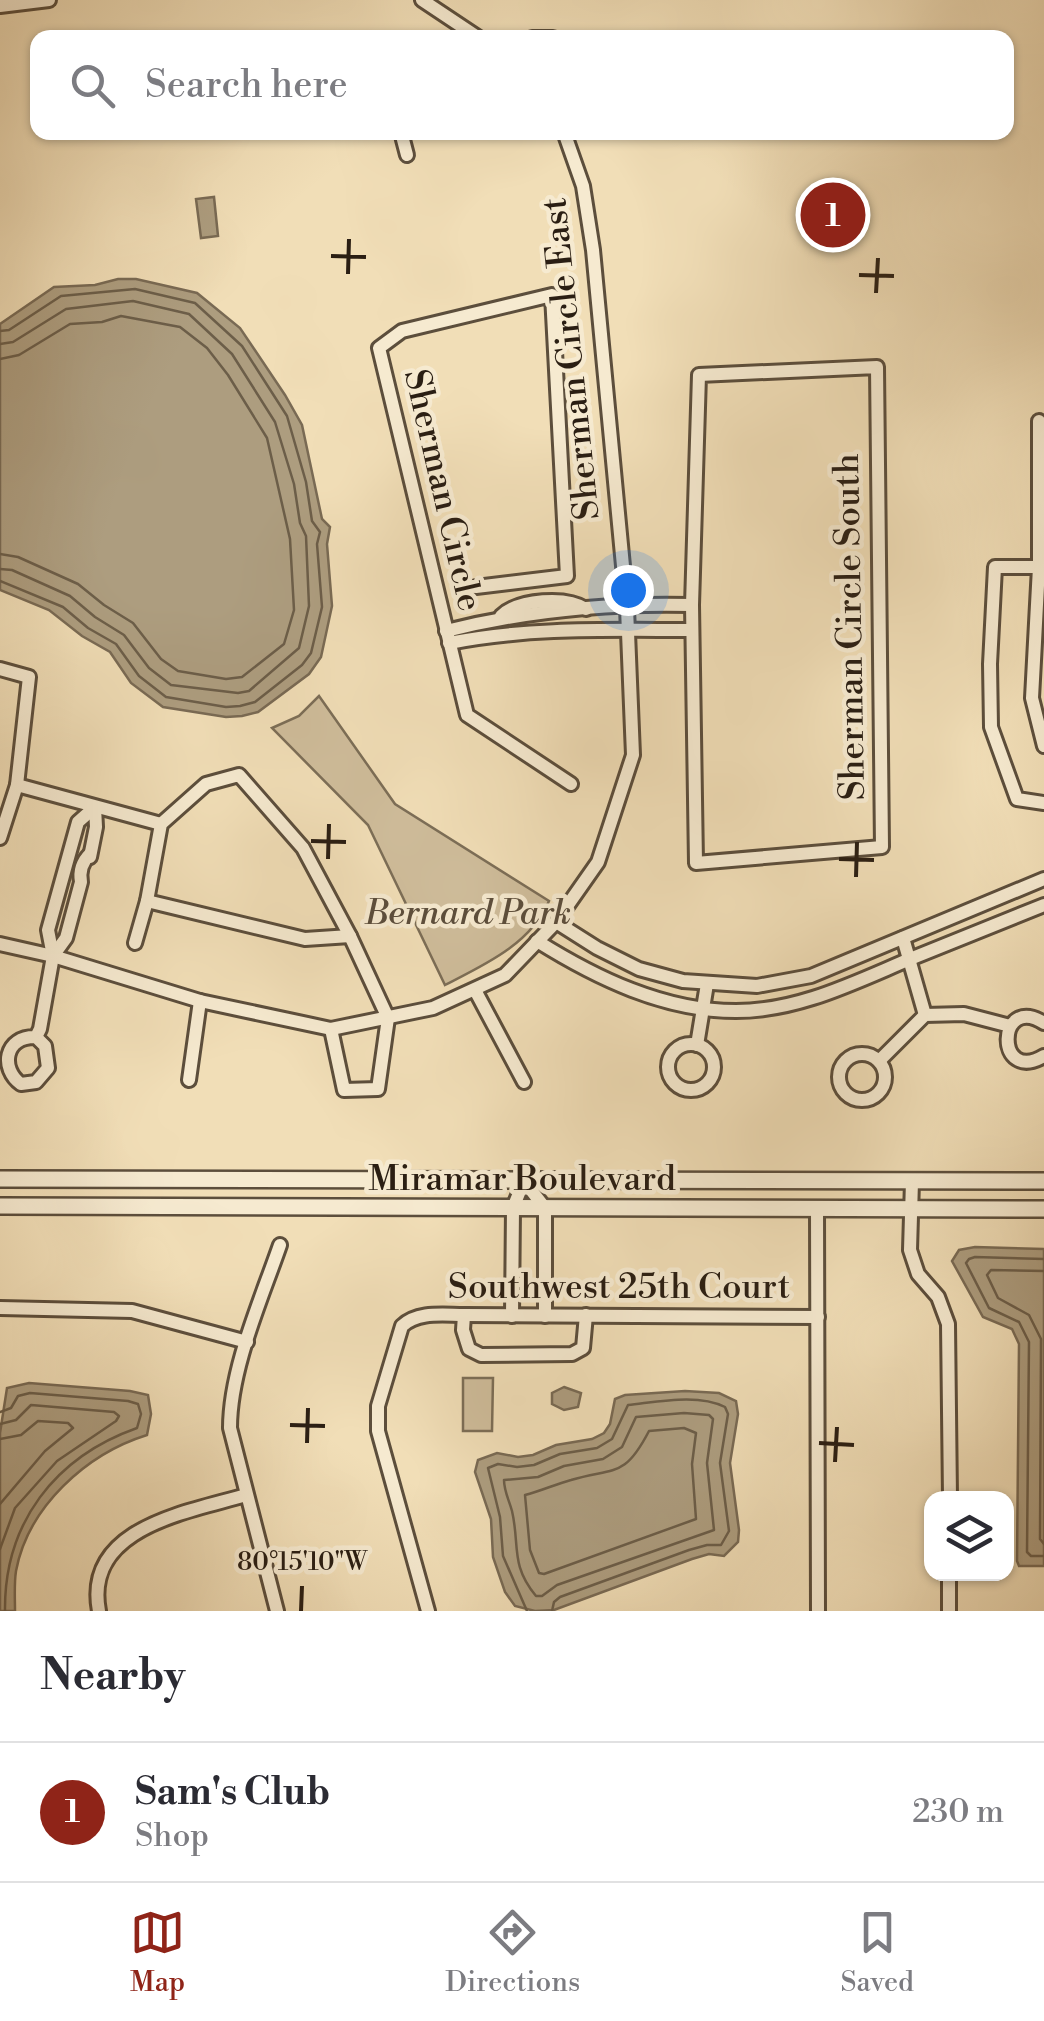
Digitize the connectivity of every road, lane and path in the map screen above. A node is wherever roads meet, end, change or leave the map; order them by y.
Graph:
1 (49, 0) edge
2 (428, 1) edge
3 (0, 6) edge
4 (468, 30) edge
5 (403, 140) edge
6 (567, 140) edge
7 (407, 155) dead end
8 (1039, 422) dead end
9 (1041, 480) edge
10 (1039, 567) junction
11 (476, 587) dead end
12 (692, 605) junction
13 (626, 608) junction
14 (588, 610) junction
15 (549, 613) junction
16 (500, 618) junction
17 (628, 629) junction
18 (692, 630) junction
19 (551, 632) junction
20 (448, 637) junction
21 (0, 669) edge
22 (1044, 746) edge
23 (571, 784) dead end
24 (17, 785) junction
25 (1044, 803) edge
26 (95, 807) junction
27 (161, 824) junction
28 (0, 838) edge
29 (63, 876) junction
30 (1044, 878) edge
31 (81, 882) junction
32 (147, 900) junction
33 (1044, 905) edge
34 (556, 922) junction
35 (350, 936) junction
36 (903, 938) junction
37 (537, 941) junction
38 (135, 943) dead end
39 (0, 944) edge
40 (53, 956) junction
41 (909, 960) junction
42 (708, 984) junction
43 (474, 990) junction
44 (200, 1002) junction
45 (704, 1006) junction
46 (925, 1015) junction
47 (388, 1018) junction
48 (1044, 1022) edge
49 (1010, 1026) junction
50 (331, 1029) junction
51 (36, 1038) dead end
52 (696, 1046) dead end
53 (1044, 1056) edge
54 (878, 1061) dead end
55 (189, 1080) dead end
56 (524, 1082) dead end
57 (0, 1179) edge
58 (524, 1180) junction
59 (912, 1181) junction
60 (1044, 1181) edge
61 (0, 1206) edge
62 (513, 1208) junction
63 (545, 1208) junction
64 (817, 1208) junction
65 (911, 1209) junction
66 (1044, 1209) edge
67 (280, 1245) dead end
68 (0, 1308) edge
69 (464, 1315) junction
70 (586, 1315) junction
71 (512, 1316) junction
72 (545, 1316) junction
73 (818, 1317) junction
74 (247, 1342) junction
75 (950, 1491) edge
76 (246, 1495) junction
77 (949, 1581) edge
78 (98, 1607) edge
79 (821, 1610) edge
80 (277, 1611) edge
81 (428, 1611) edge
82 (810, 1611) edge
83 (949, 1611) edge

1 - 3 street
2 - 4 street
5 - 7 street
6 - 13 street, Sherman Circle East
8 - 9 street
9 - 10 street
10 - 22 street
10 - 25 street
11 - 20 street, Sherman Circle
12 - 13 street
12 - 18 street, Sherman Circle South
12 - 18 street, Sherman Circle South
13 - 14 street
13 - 17 street, Sherman Circle East
14 - 15 street
14 - 16 street
15 - 16 street
15 - 19 street
16 - 20 street
17 - 18 street
17 - 19 street
17 - 34 street, Sherman Circle East
19 - 20 street
20 - 23 street, Sherman Circle
21 - 24 street
24 - 26 street
24 - 28 street
26 - 27 street
26 - 29 street
26 - 31 street
27 - 32 street
27 - 35 street
29 - 31 street
29 - 40 street
30 - 36 street
31 - 40 street
32 - 35 street
32 - 38 street
33 - 41 street
34 - 37 street
34 - 42 street
35 - 47 street
36 - 41 street
36 - 42 street
37 - 43 street
37 - 45 street
39 - 40 street
40 - 44 street
40 - 51 street
41 - 45 street
41 - 46 street
42 - 45 street
43 - 47 street
43 - 56 street
44 - 50 street
44 - 55 street
45 - 52 street
46 - 49 street
46 - 54 street
47 - 50 street
47 - 50 street
48 - 49 street
49 - 53 street
57 - 58 street, Miramar Boulevard
58 - 59 street, Miramar Boulevard
58 - 62 street
58 - 63 street
59 - 60 street, Miramar Boulevard
59 - 65 street
61 - 62 street, Miramar Boulevard
62 - 63 street, Miramar Boulevard
62 - 71 street
63 - 64 street, Miramar Boulevard
63 - 72 street
64 - 65 street, Miramar Boulevard
64 - 73 street
65 - 66 street, Miramar Boulevard
65 - 75 street
67 - 74 street
68 - 74 street
69 - 70 street
69 - 71 street, Southwest 25th Court
69 - 81 street, Southwest 25th Court
70 - 72 street, Southwest 25th Court
70 - 73 street, Southwest 25th Court
71 - 72 street, Southwest 25th Court
73 - 79 street
74 - 76 street
76 - 78 street
76 - 80 street
77 - 83 street
79 - 82 street

